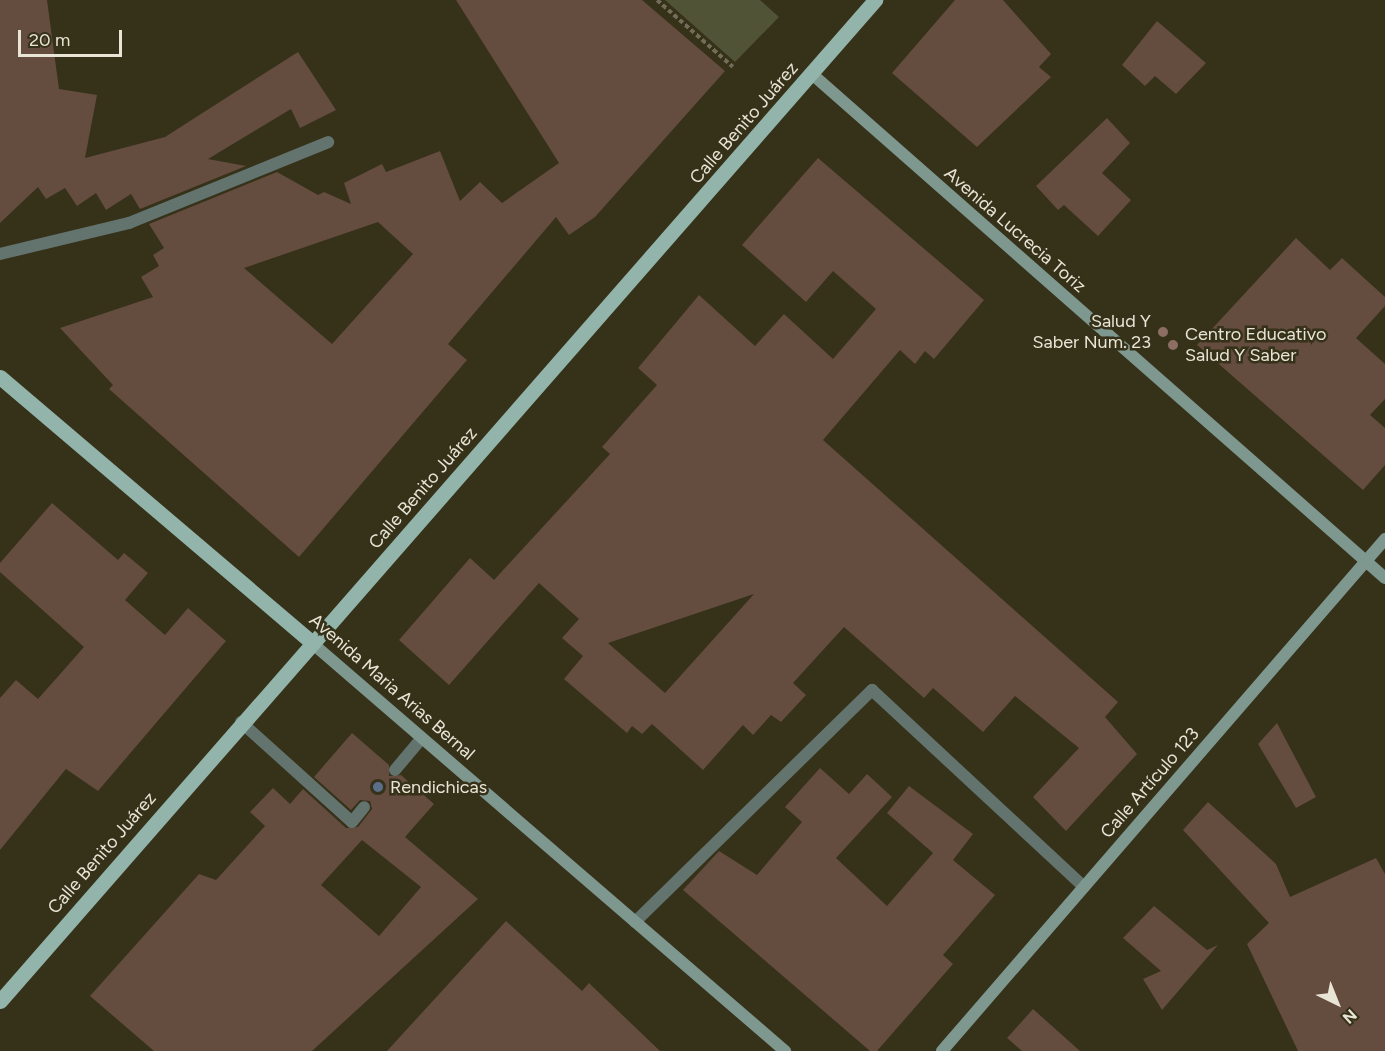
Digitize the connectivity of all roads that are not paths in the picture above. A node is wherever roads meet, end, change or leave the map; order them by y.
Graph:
1 (875, 0) edge
2 (812, 74) junction
3 (328, 142) dead end
4 (0, 254) edge
5 (0, 377) edge
6 (1385, 539) edge
7 (1365, 562) junction
8 (1385, 579) edge
9 (312, 643) junction
10 (241, 722) junction
11 (421, 739) junction
12 (395, 770) dead end
13 (364, 807) dead end
14 (1084, 887) junction
15 (635, 922) junction
16 (0, 1001) edge
17 (785, 1051) edge
18 (942, 1051) edge

1 - 2 main road, Calle Benito Juárez
2 - 7 street, Avenida Lucrecia Toriz
2 - 9 main road, Calle Benito Juárez
3 - 4 lane
5 - 9 main road, Avenida Maria Arias Bernal
6 - 7 street, Calle Artículo 123
7 - 8 street, Avenida Lucrecia Toriz
7 - 14 street, Calle Artículo 123
9 - 10 main road, Calle Benito Juárez
9 - 11 street, Avenida Maria Arias Bernal
10 - 13 lane
10 - 16 main road, Calle Benito Juárez
11 - 12 lane
11 - 15 street, Avenida Maria Arias Bernal
14 - 15 lane
14 - 18 street, Calle Artículo 123
15 - 17 street, Avenida Maria Arias Bernal

